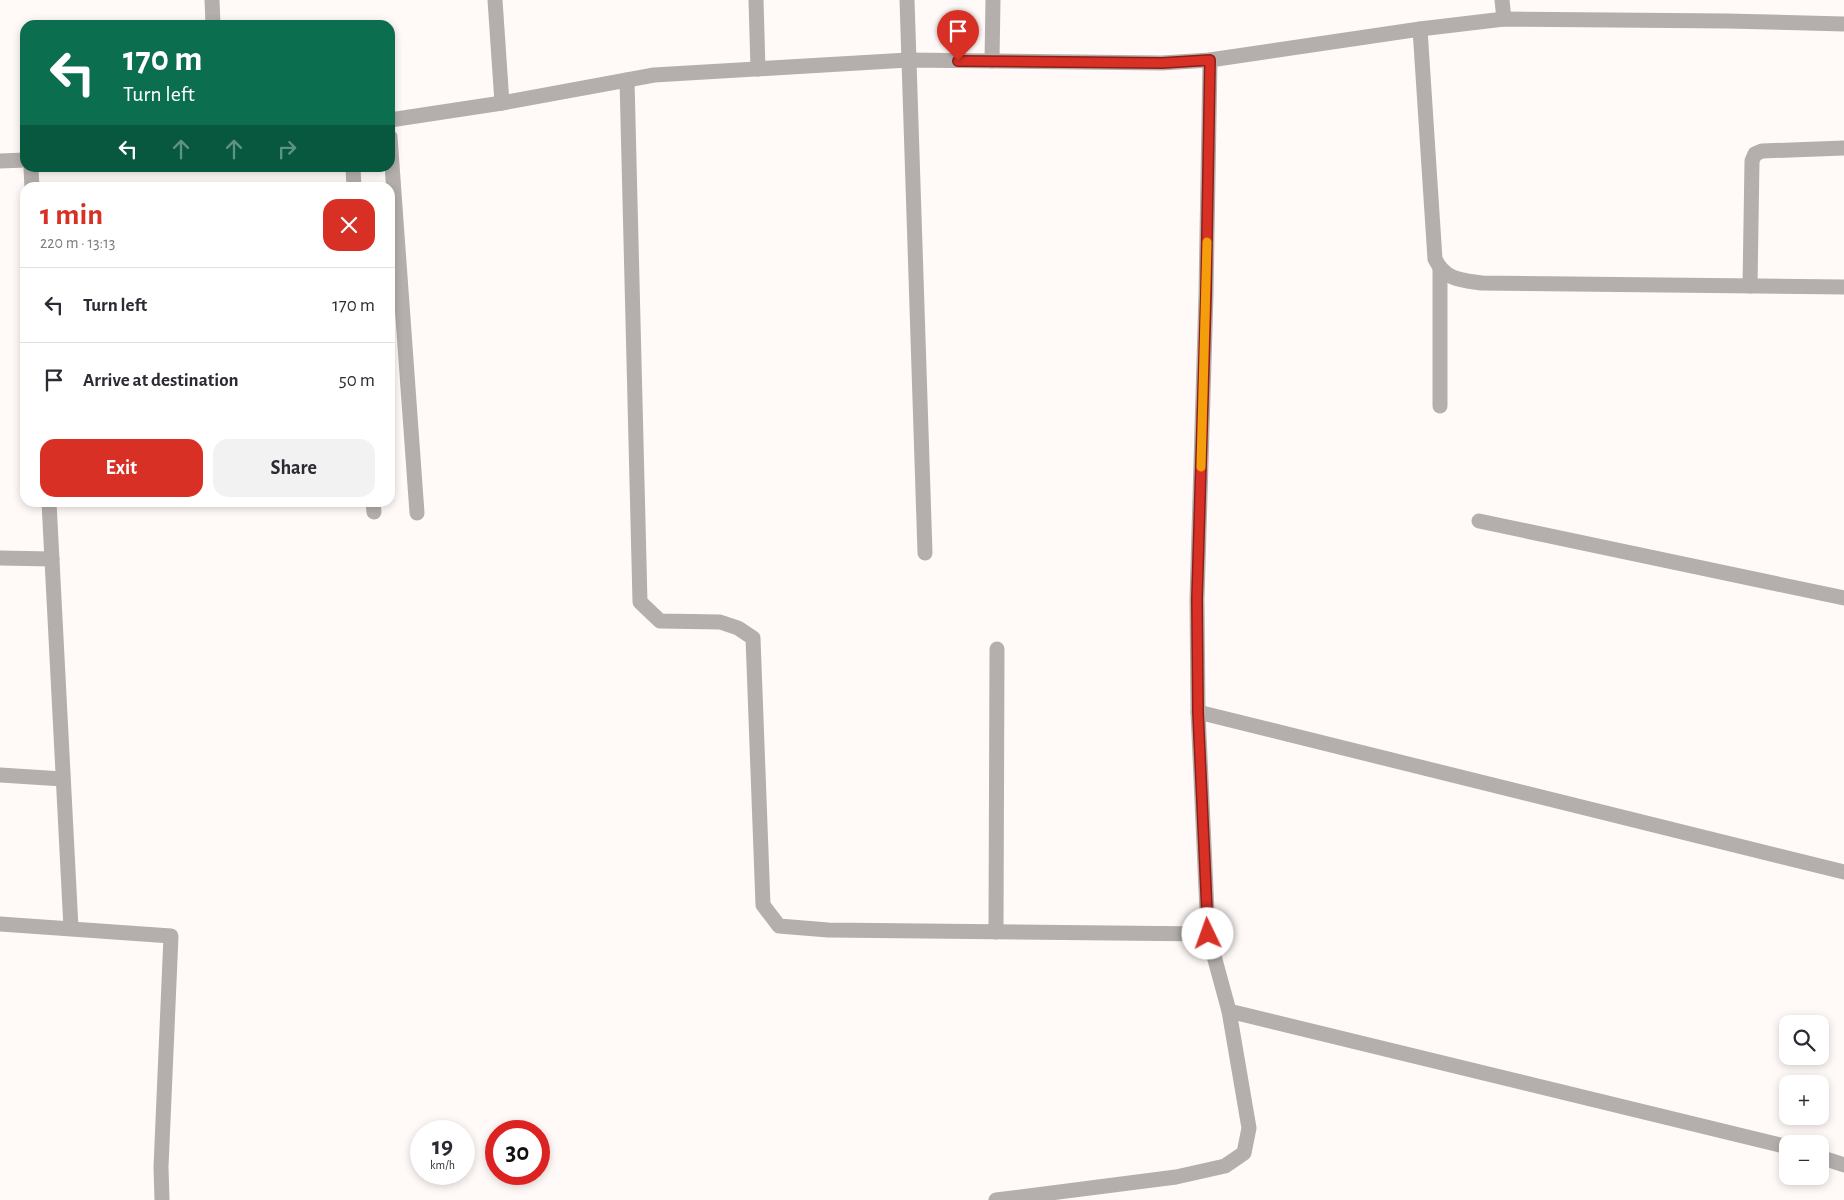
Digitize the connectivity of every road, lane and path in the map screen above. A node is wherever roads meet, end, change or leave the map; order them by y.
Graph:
1 (212, 0) edge
2 (495, 0) edge
3 (756, 0) edge
4 (907, 0) edge
5 (993, 0) edge
6 (1502, 0) edge
7 (1504, 19) junction
8 (213, 20) edge
9 (1844, 24) edge
10 (1420, 29) junction
11 (908, 60) junction
12 (1210, 60) junction
13 (992, 61) junction
14 (758, 69) junction
15 (627, 80) junction
16 (502, 103) junction
17 (395, 119) edge
18 (1844, 148) edge
19 (20, 160) edge
20 (0, 161) edge
21 (395, 209) edge
22 (1440, 269) junction
23 (1750, 286) junction
24 (1844, 287) edge
25 (1440, 406) dead end
26 (49, 507) edge
27 (416, 513) dead end
28 (1479, 521) dead end
29 (926, 553) dead end
30 (0, 558) edge
31 (52, 559) junction
32 (1844, 598) edge
33 (997, 649) dead end
34 (1198, 712) junction
35 (0, 775) edge
36 (63, 779) junction
37 (1844, 872) edge
38 (0, 924) edge
39 (71, 928) junction
40 (996, 932) junction
41 (1208, 934) junction
42 (1230, 1012) junction
43 (1779, 1146) edge
44 (1829, 1160) edge
45 (1844, 1164) edge
46 (162, 1200) edge
47 (996, 1200) edge

1 - 8 street
2 - 16 street
3 - 14 street
4 - 11 street
5 - 13 street
6 - 7 street
7 - 9 street
7 - 10 street
10 - 12 street
10 - 22 street
11 - 13 street
11 - 14 street
11 - 29 street
12 - 13 street
12 - 34 street
14 - 15 street
15 - 16 street
15 - 40 street
16 - 17 street
18 - 23 street
19 - 20 street
21 - 27 street
22 - 23 street
22 - 25 street
23 - 24 street
26 - 31 street
28 - 32 street
30 - 31 street
31 - 36 street
33 - 40 street
34 - 37 street
34 - 41 street
35 - 36 street
36 - 39 street
38 - 39 street
39 - 46 street
40 - 41 street
41 - 42 street
42 - 43 street
42 - 47 street
44 - 45 street

